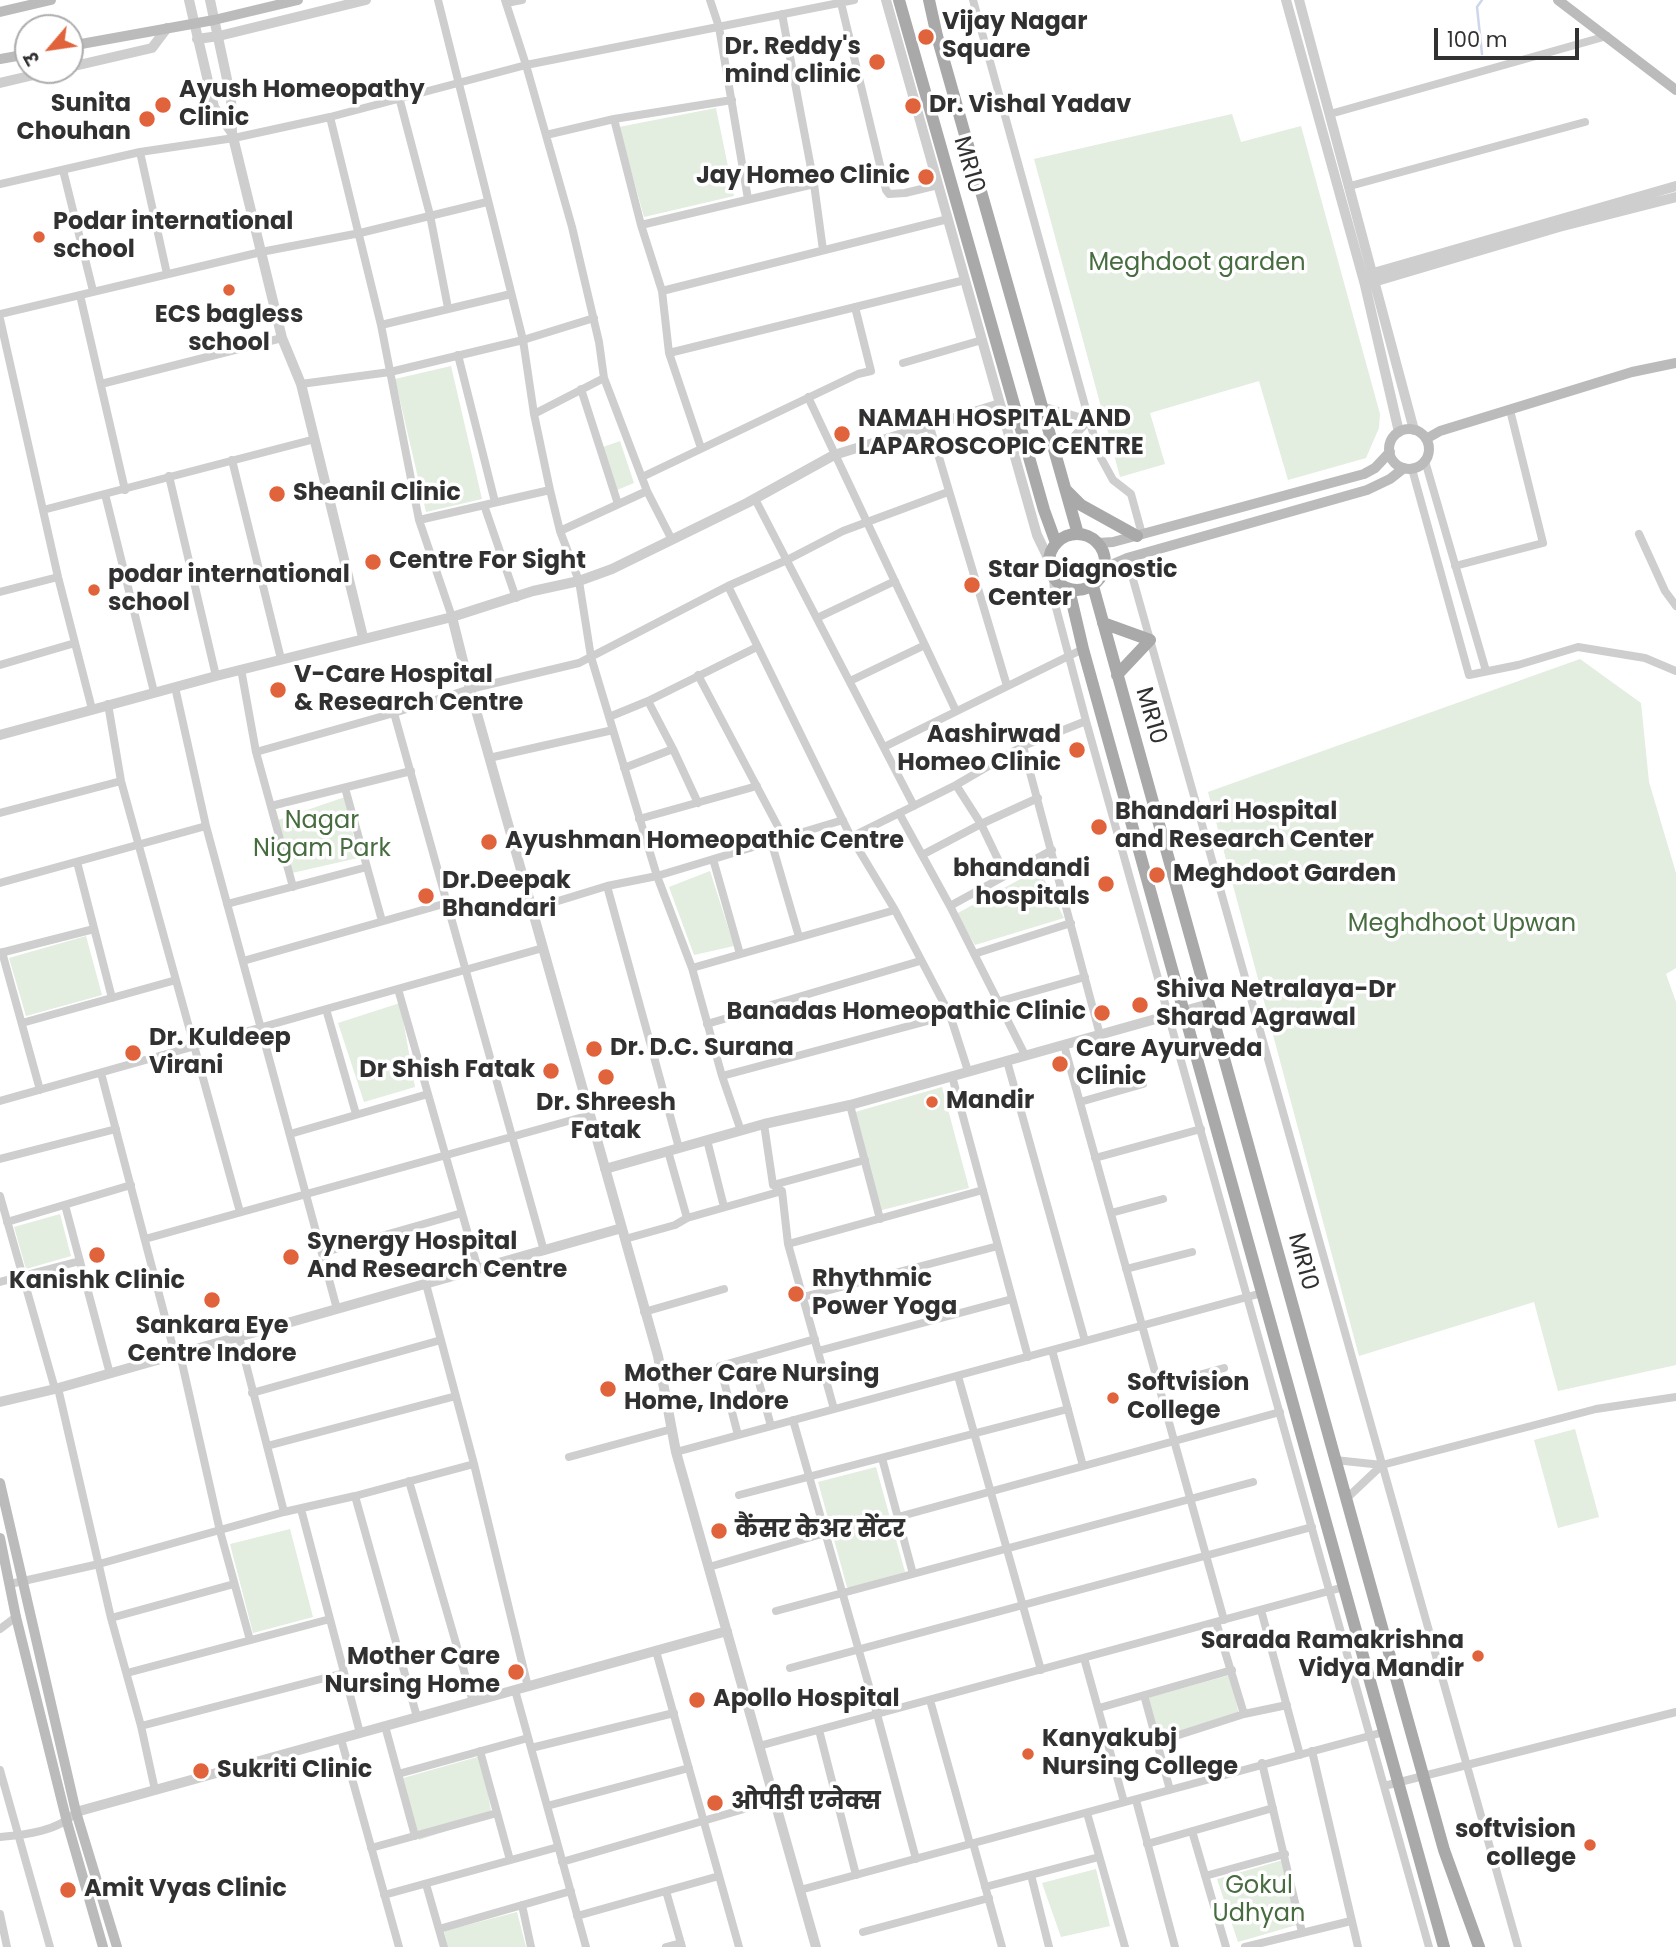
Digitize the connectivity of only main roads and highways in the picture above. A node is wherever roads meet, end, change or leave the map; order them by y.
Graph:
1 (51, 0) edge
2 (298, 0) edge
3 (900, 0) edge
4 (929, 0) edge
5 (1559, 0) edge
6 (0, 12) edge
7 (84, 43) edge
8 (1676, 90) edge
9 (1676, 363) edge
10 (1426, 439) junction
11 (1390, 452) junction
12 (1408, 468) junction
13 (1064, 488) junction
14 (1078, 534) junction
15 (1140, 535) junction
16 (1056, 543) junction
17 (1098, 543) junction
18 (1105, 567) junction
19 (1093, 586) junction
20 (1069, 589) junction
21 (1103, 623) junction
22 (1117, 675) junction
23 (0, 1483) edge
24 (0, 1538) edge
25 (6, 1555) edge
26 (12, 1576) edge
27 (103, 1947) edge
28 (117, 1947) edge
29 (1444, 1947) edge
30 (1479, 1947) edge

1 - 6 main road
2 - 7 main road
3 - 16 main road, MR10
4 - 13 main road, MR10
5 - 8 main road
9 - 10 main road
10 - 11 main road
10 - 12 main road
11 - 12 main road
11 - 15 main road
12 - 18 main road
13 - 14 main road, MR10
13 - 15 main road
14 - 16 main road
14 - 17 main road
15 - 17 main road
16 - 20 main road
17 - 18 main road
18 - 19 main road
19 - 20 main road
19 - 21 main road, MR10
20 - 29 main road, MR10
21 - 22 main road, MR10
21 - 22 main road
22 - 30 main road, MR10
23 - 25 main road
24 - 25 main road
25 - 26 main road
26 - 27 main road
26 - 28 main road

